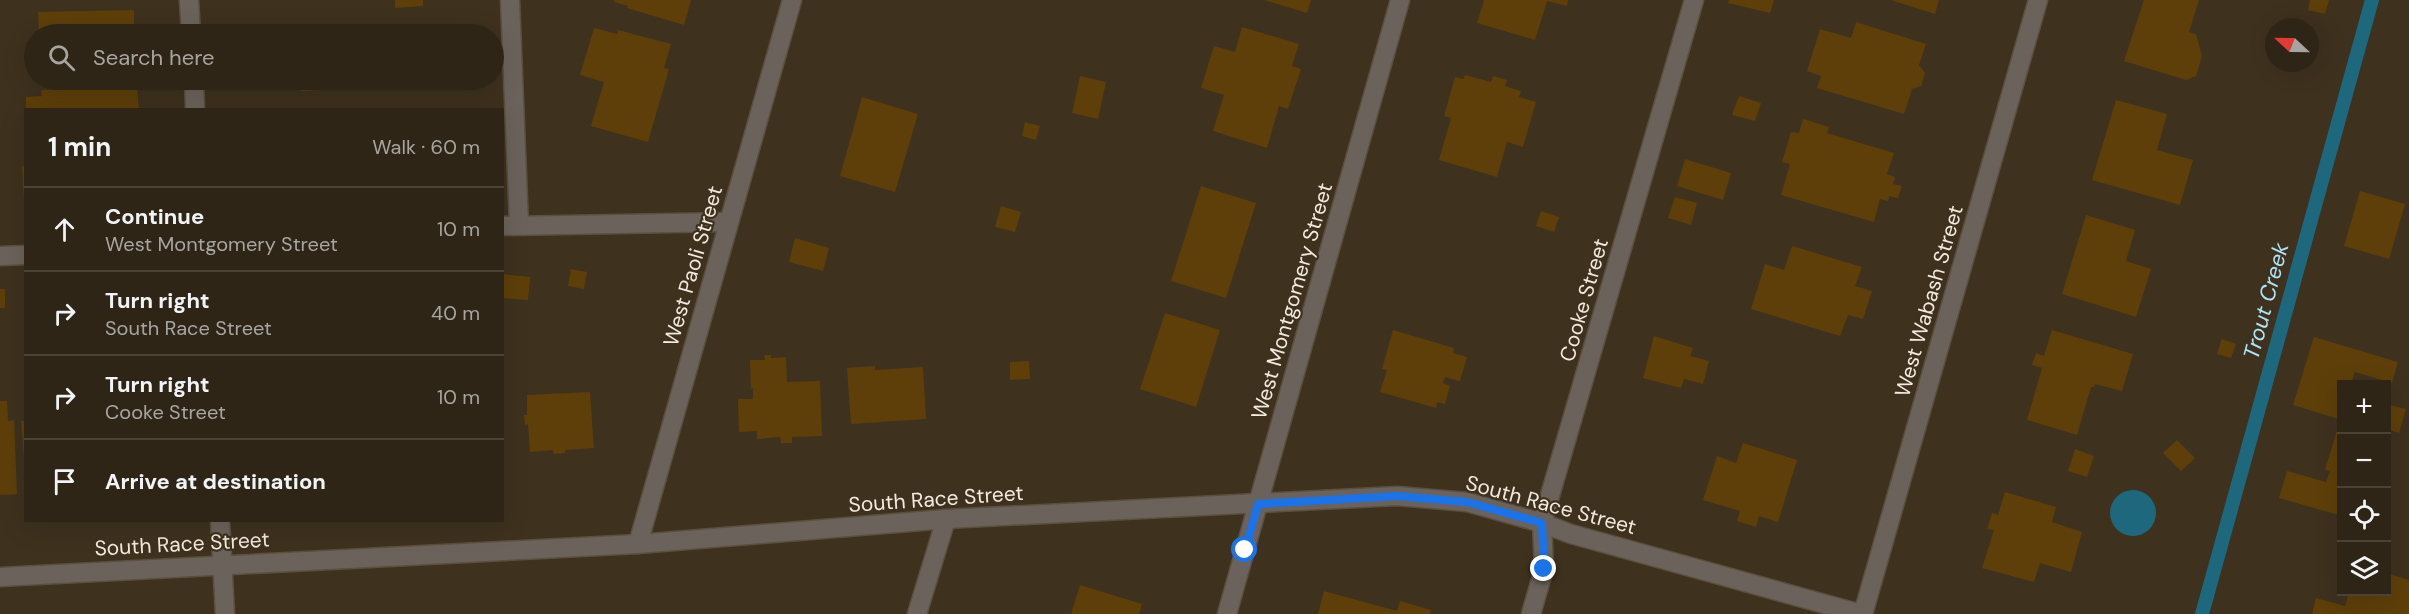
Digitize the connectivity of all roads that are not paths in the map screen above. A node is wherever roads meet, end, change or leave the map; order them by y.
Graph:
1 (189, 0) edge
2 (510, 0) edge
3 (792, 0) edge
4 (1400, 0) edge
5 (1694, 0) edge
6 (2038, 0) edge
7 (190, 24) edge
8 (194, 90) edge
9 (195, 108) edge
10 (729, 222) junction
11 (511, 226) edge
12 (24, 255) edge
13 (0, 256) edge
14 (1258, 504) junction
15 (946, 519) junction
16 (220, 522) edge
17 (1542, 523) junction
18 (638, 544) junction
19 (222, 564) junction
20 (0, 577) edge
21 (225, 614) edge
22 (917, 614) edge
23 (1227, 614) edge
24 (1531, 614) edge
25 (1862, 614) edge

1 - 7 street
2 - 11 street
3 - 10 street, West Paoli Street
4 - 14 street, West Montgomery Street
5 - 17 street, Cooke Street
6 - 25 street, West Wabash Street
8 - 9 street
10 - 11 street
10 - 18 street, West Paoli Street
12 - 13 street
14 - 15 street, South Race Street
14 - 17 street, South Race Street
14 - 23 street, West Montgomery Street
15 - 18 street, South Race Street
15 - 22 street
16 - 19 street
17 - 24 street, Cooke Street
17 - 25 street, South Race Street
18 - 19 street, South Race Street
19 - 20 street, South Race Street
19 - 21 street

